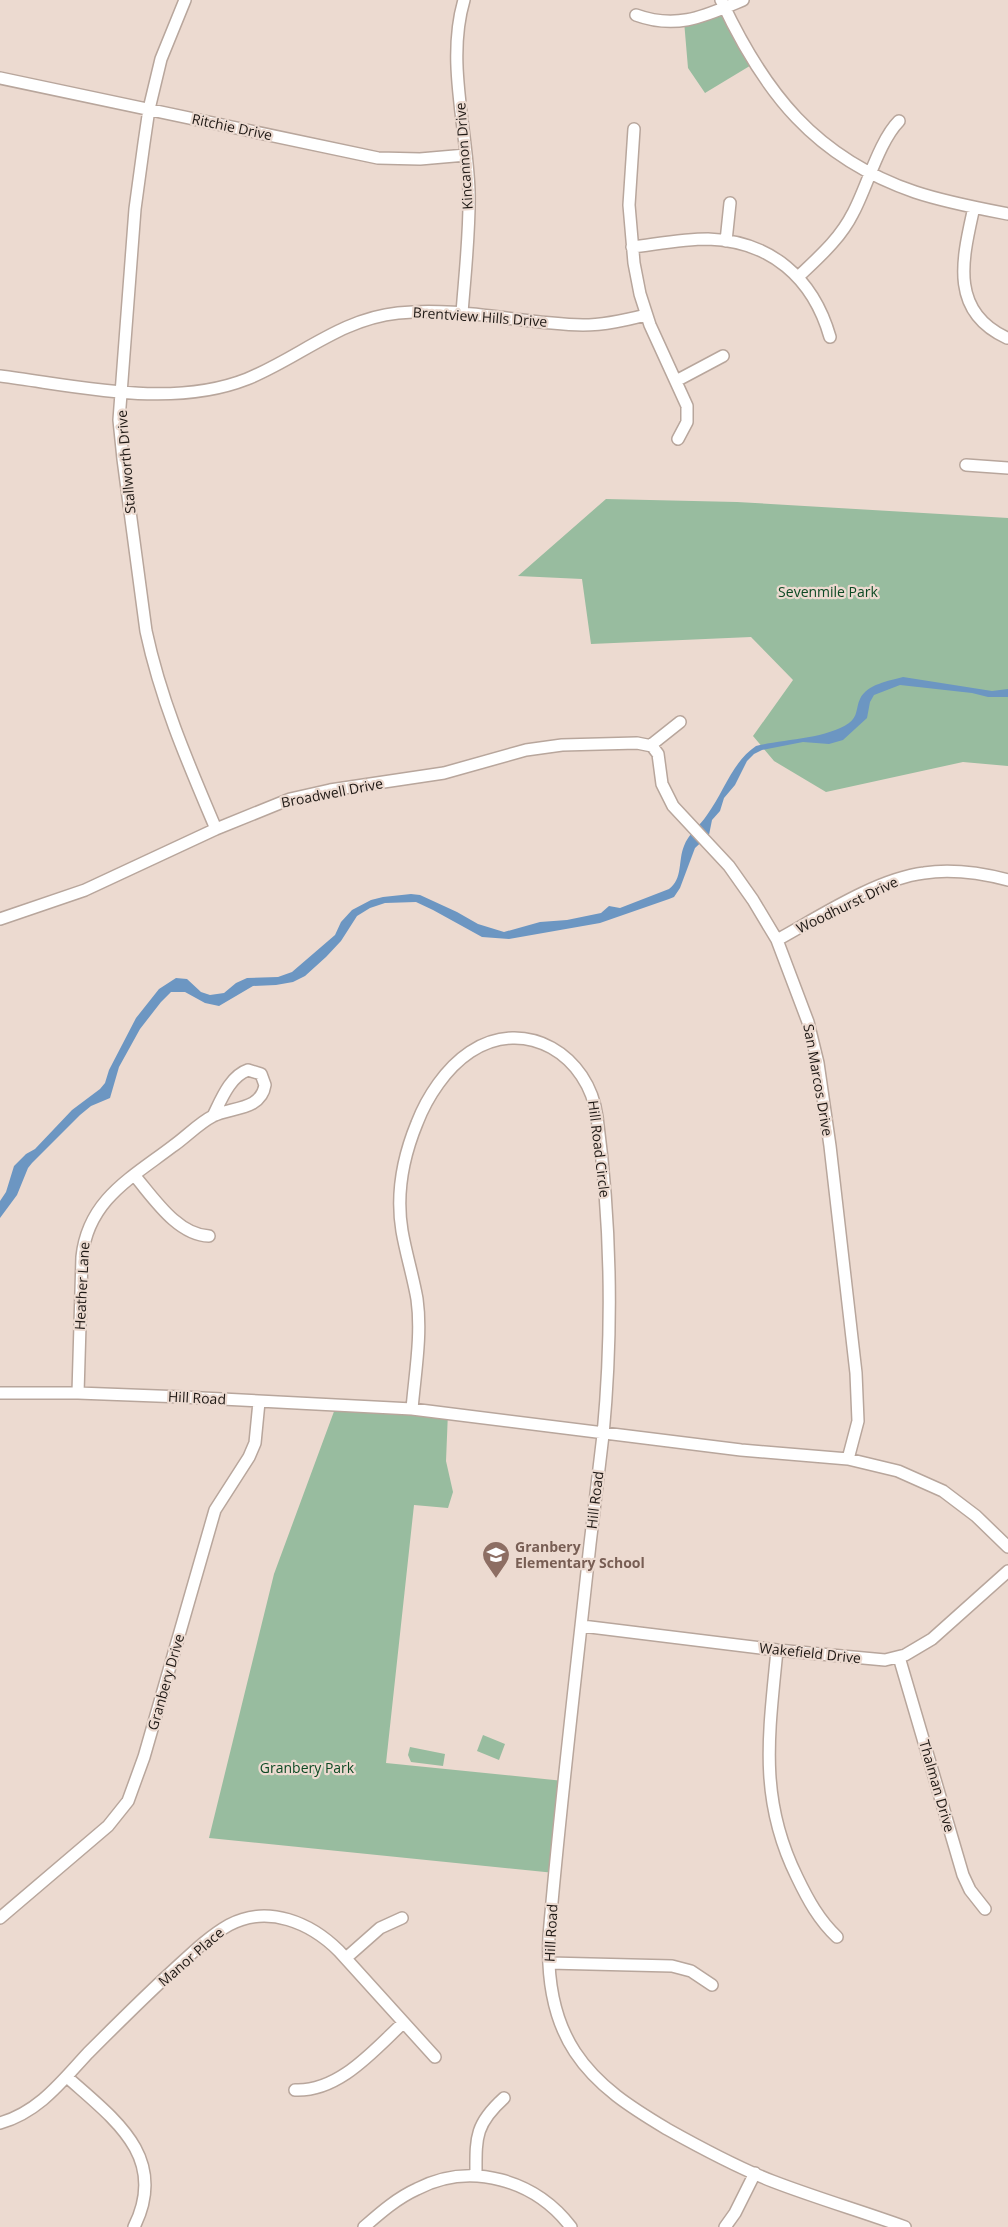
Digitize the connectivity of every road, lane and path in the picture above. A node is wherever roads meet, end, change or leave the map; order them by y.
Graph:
1 (185, 0) edge
2 (464, 0) edge
3 (742, 0) edge
4 (722, 4) edge
5 (636, 15) dead end
6 (0, 78) edge
7 (149, 109) junction
8 (899, 121) dead end
9 (634, 129) dead end
10 (466, 155) junction
11 (872, 173) junction
12 (730, 203) dead end
13 (974, 207) junction
14 (1008, 214) edge
15 (726, 241) junction
16 (632, 247) junction
17 (798, 277) junction
18 (462, 313) junction
19 (646, 315) junction
20 (830, 337) dead end
21 (1006, 338) dead end
22 (723, 356) dead end
23 (0, 376) edge
24 (676, 381) junction
25 (121, 391) junction
26 (678, 438) dead end
27 (966, 465) dead end
28 (1008, 468) edge
29 (680, 722) dead end
30 (651, 746) junction
31 (216, 829) junction
32 (1008, 880) edge
33 (0, 920) edge
34 (777, 940) junction
35 (213, 1116) junction
36 (134, 1175) junction
37 (209, 1236) dead end
38 (78, 1393) junction
39 (0, 1394) edge
40 (259, 1402) junction
41 (412, 1409) junction
42 (603, 1432) junction
43 (848, 1459) junction
44 (1008, 1547) edge
45 (1008, 1571) edge
46 (582, 1626) junction
47 (777, 1650) junction
48 (899, 1657) junction
49 (985, 1909) dead end
50 (0, 1918) edge
51 (402, 1918) dead end
52 (837, 1937) dead end
53 (346, 1958) junction
54 (548, 1963) junction
55 (712, 1985) dead end
56 (403, 2023) junction
57 (435, 2057) dead end
58 (67, 2077) junction
59 (295, 2090) dead end
60 (504, 2098) dead end
61 (0, 2123) edge
62 (755, 2173) junction
63 (476, 2176) junction
64 (134, 2227) edge
65 (364, 2227) edge
66 (571, 2227) edge
67 (725, 2227) edge
68 (905, 2227) edge

1 - 7 street, Stallworth Drive
2 - 10 street, Kincannon Drive
3 - 4 street
4 - 5 street
4 - 11 street
6 - 7 street, Ritchie Drive
7 - 10 street, Ritchie Drive
7 - 25 street, Stallworth Drive
8 - 11 street
9 - 16 street
10 - 18 street, Kincannon Drive
11 - 13 street
11 - 17 street
12 - 15 street
13 - 14 street
13 - 21 street
15 - 16 street
15 - 17 street
16 - 19 street
17 - 20 street
18 - 19 street, Brentview Hills Drive
18 - 25 street, Brentview Hills Drive
19 - 24 street
22 - 24 street
23 - 25 street, Brentview Hills Drive
24 - 26 street
25 - 31 street, Stallworth Drive
27 - 28 street
29 - 30 street
30 - 31 street, Broadwell Drive
30 - 34 street, San Marcos Drive
31 - 33 street, Broadwell Drive
32 - 34 street, Woodhurst Drive
34 - 43 street, San Marcos Drive
35 - 35 street, Heather Lane
35 - 36 street, Heather Lane
36 - 37 street
36 - 38 street, Heather Lane
38 - 39 street, Hill Road
38 - 40 street, Hill Road
40 - 41 street, Hill Road
40 - 50 street, Granbery Drive
41 - 42 street, Hill Road
41 - 42 street, Hill Road Circle
42 - 43 street, Hill Road
42 - 46 street, Hill Road
43 - 44 street, Hill Road
45 - 48 street, Wakefield Drive
46 - 47 street, Wakefield Drive
46 - 54 street, Hill Road
47 - 48 street, Wakefield Drive
47 - 52 street
48 - 49 street, Thalman Drive
51 - 53 street
53 - 56 street, Manor Place
53 - 58 street, Manor Place
54 - 55 street
54 - 62 street, Hill Road
56 - 57 street, Manor Place
56 - 59 street
58 - 61 street, Manor Place
58 - 64 street
60 - 63 street
62 - 67 street
62 - 68 street, Hill Road
63 - 65 street
63 - 66 street

